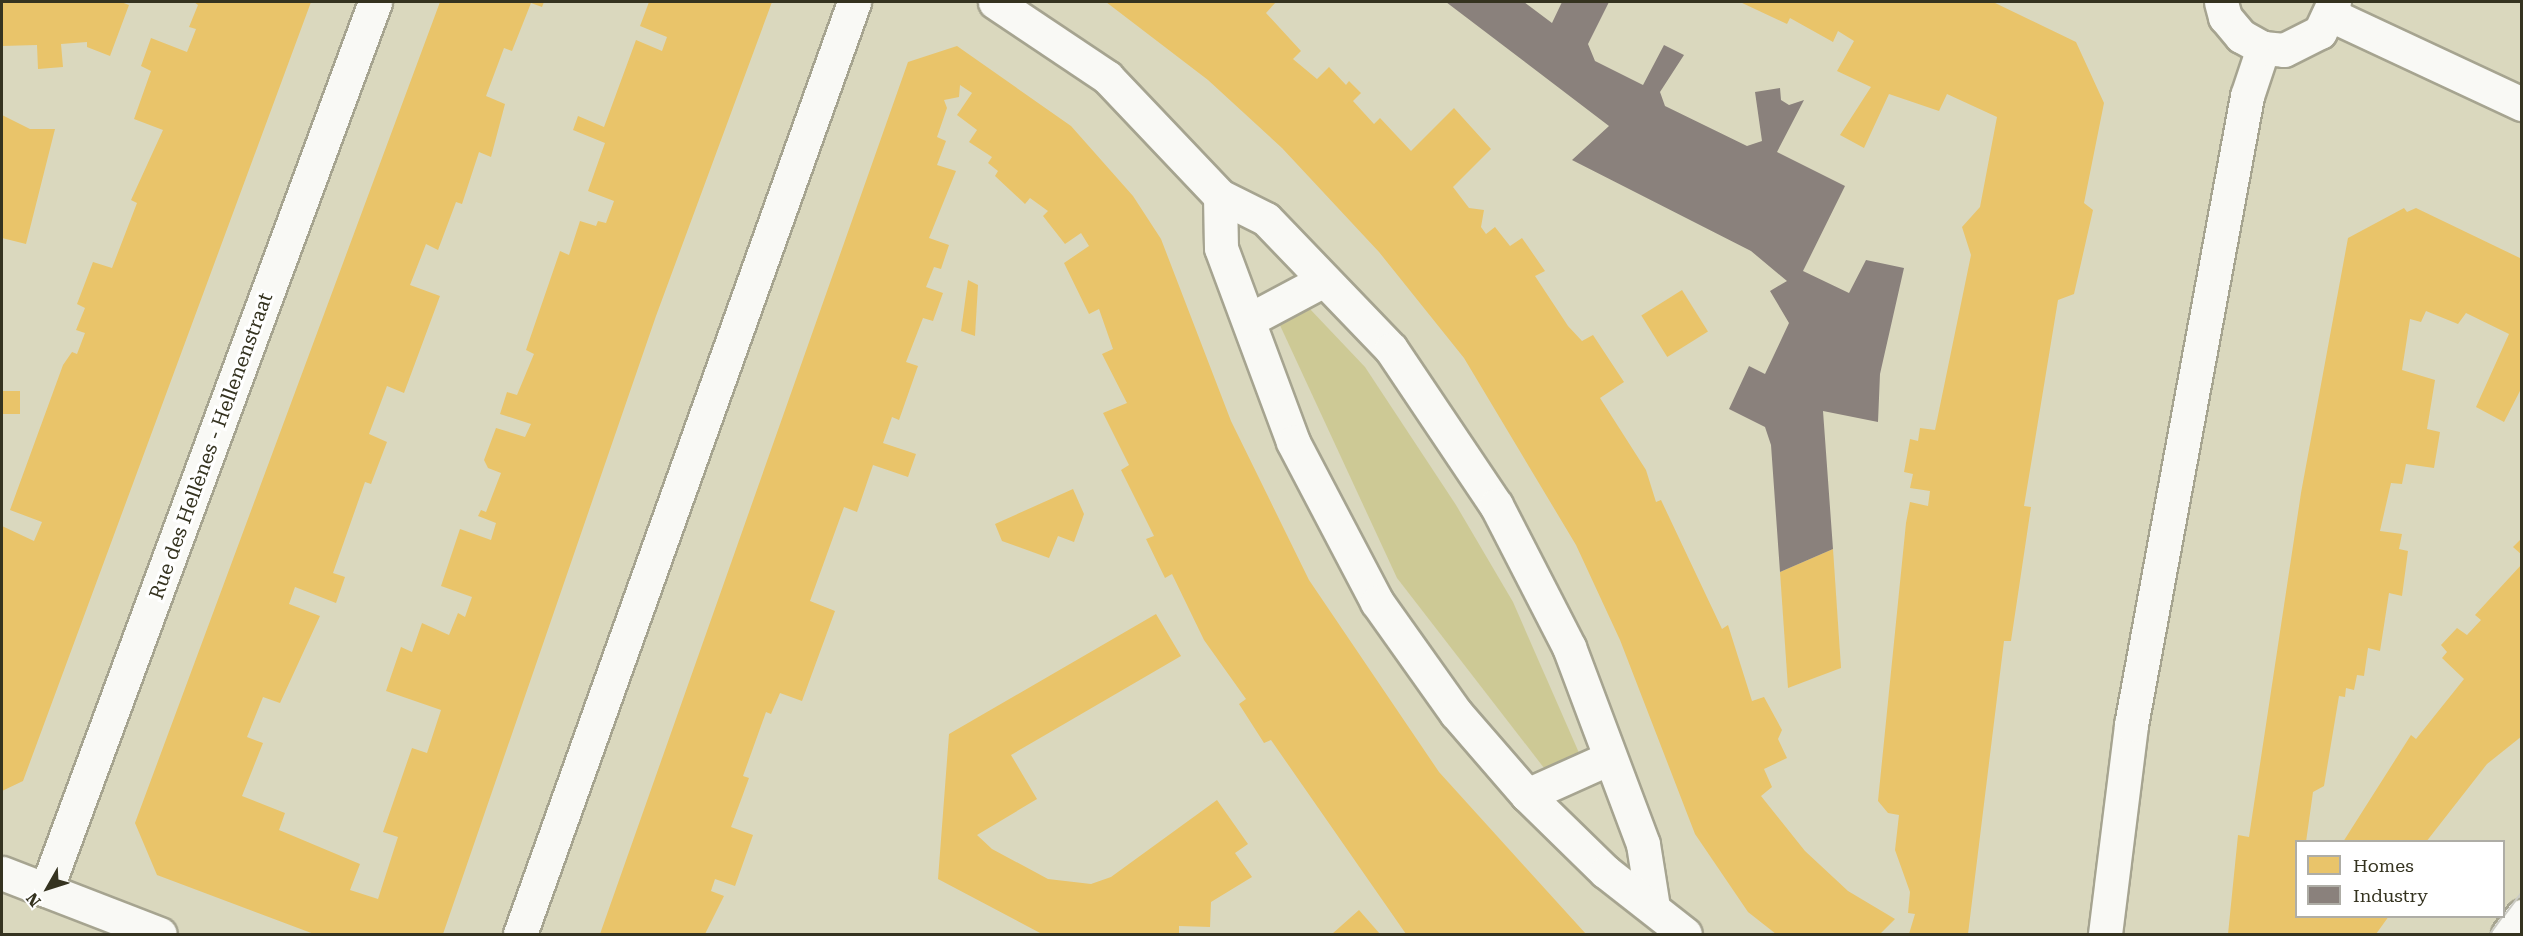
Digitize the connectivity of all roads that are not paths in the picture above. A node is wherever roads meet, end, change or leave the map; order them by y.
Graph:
1 (375, 2) edge
2 (854, 2) edge
3 (995, 2) edge
4 (2221, 2) edge
5 (2333, 8) edge
6 (2263, 48) junction
7 (2522, 104) edge
8 (1220, 196) junction
9 (1324, 280) junction
10 (1249, 320) junction
11 (1607, 759) junction
12 (1527, 795) junction
13 (2, 873) edge
14 (46, 890) junction
15 (1653, 907) junction
16 (2522, 916) edge
17 (160, 934) edge
18 (520, 934) edge
19 (1684, 934) edge
20 (2105, 934) edge
21 (2508, 934) edge

1 - 14 street, Rue des Hellènes - Hellenenstraat
2 - 18 street
3 - 8 street
4 - 6 street
5 - 6 street
5 - 7 street
6 - 20 street
8 - 9 street
8 - 10 street
9 - 10 street
9 - 11 street
10 - 12 street
11 - 12 street
11 - 15 street
12 - 15 street
13 - 14 street
14 - 17 street
15 - 19 street
16 - 21 street

